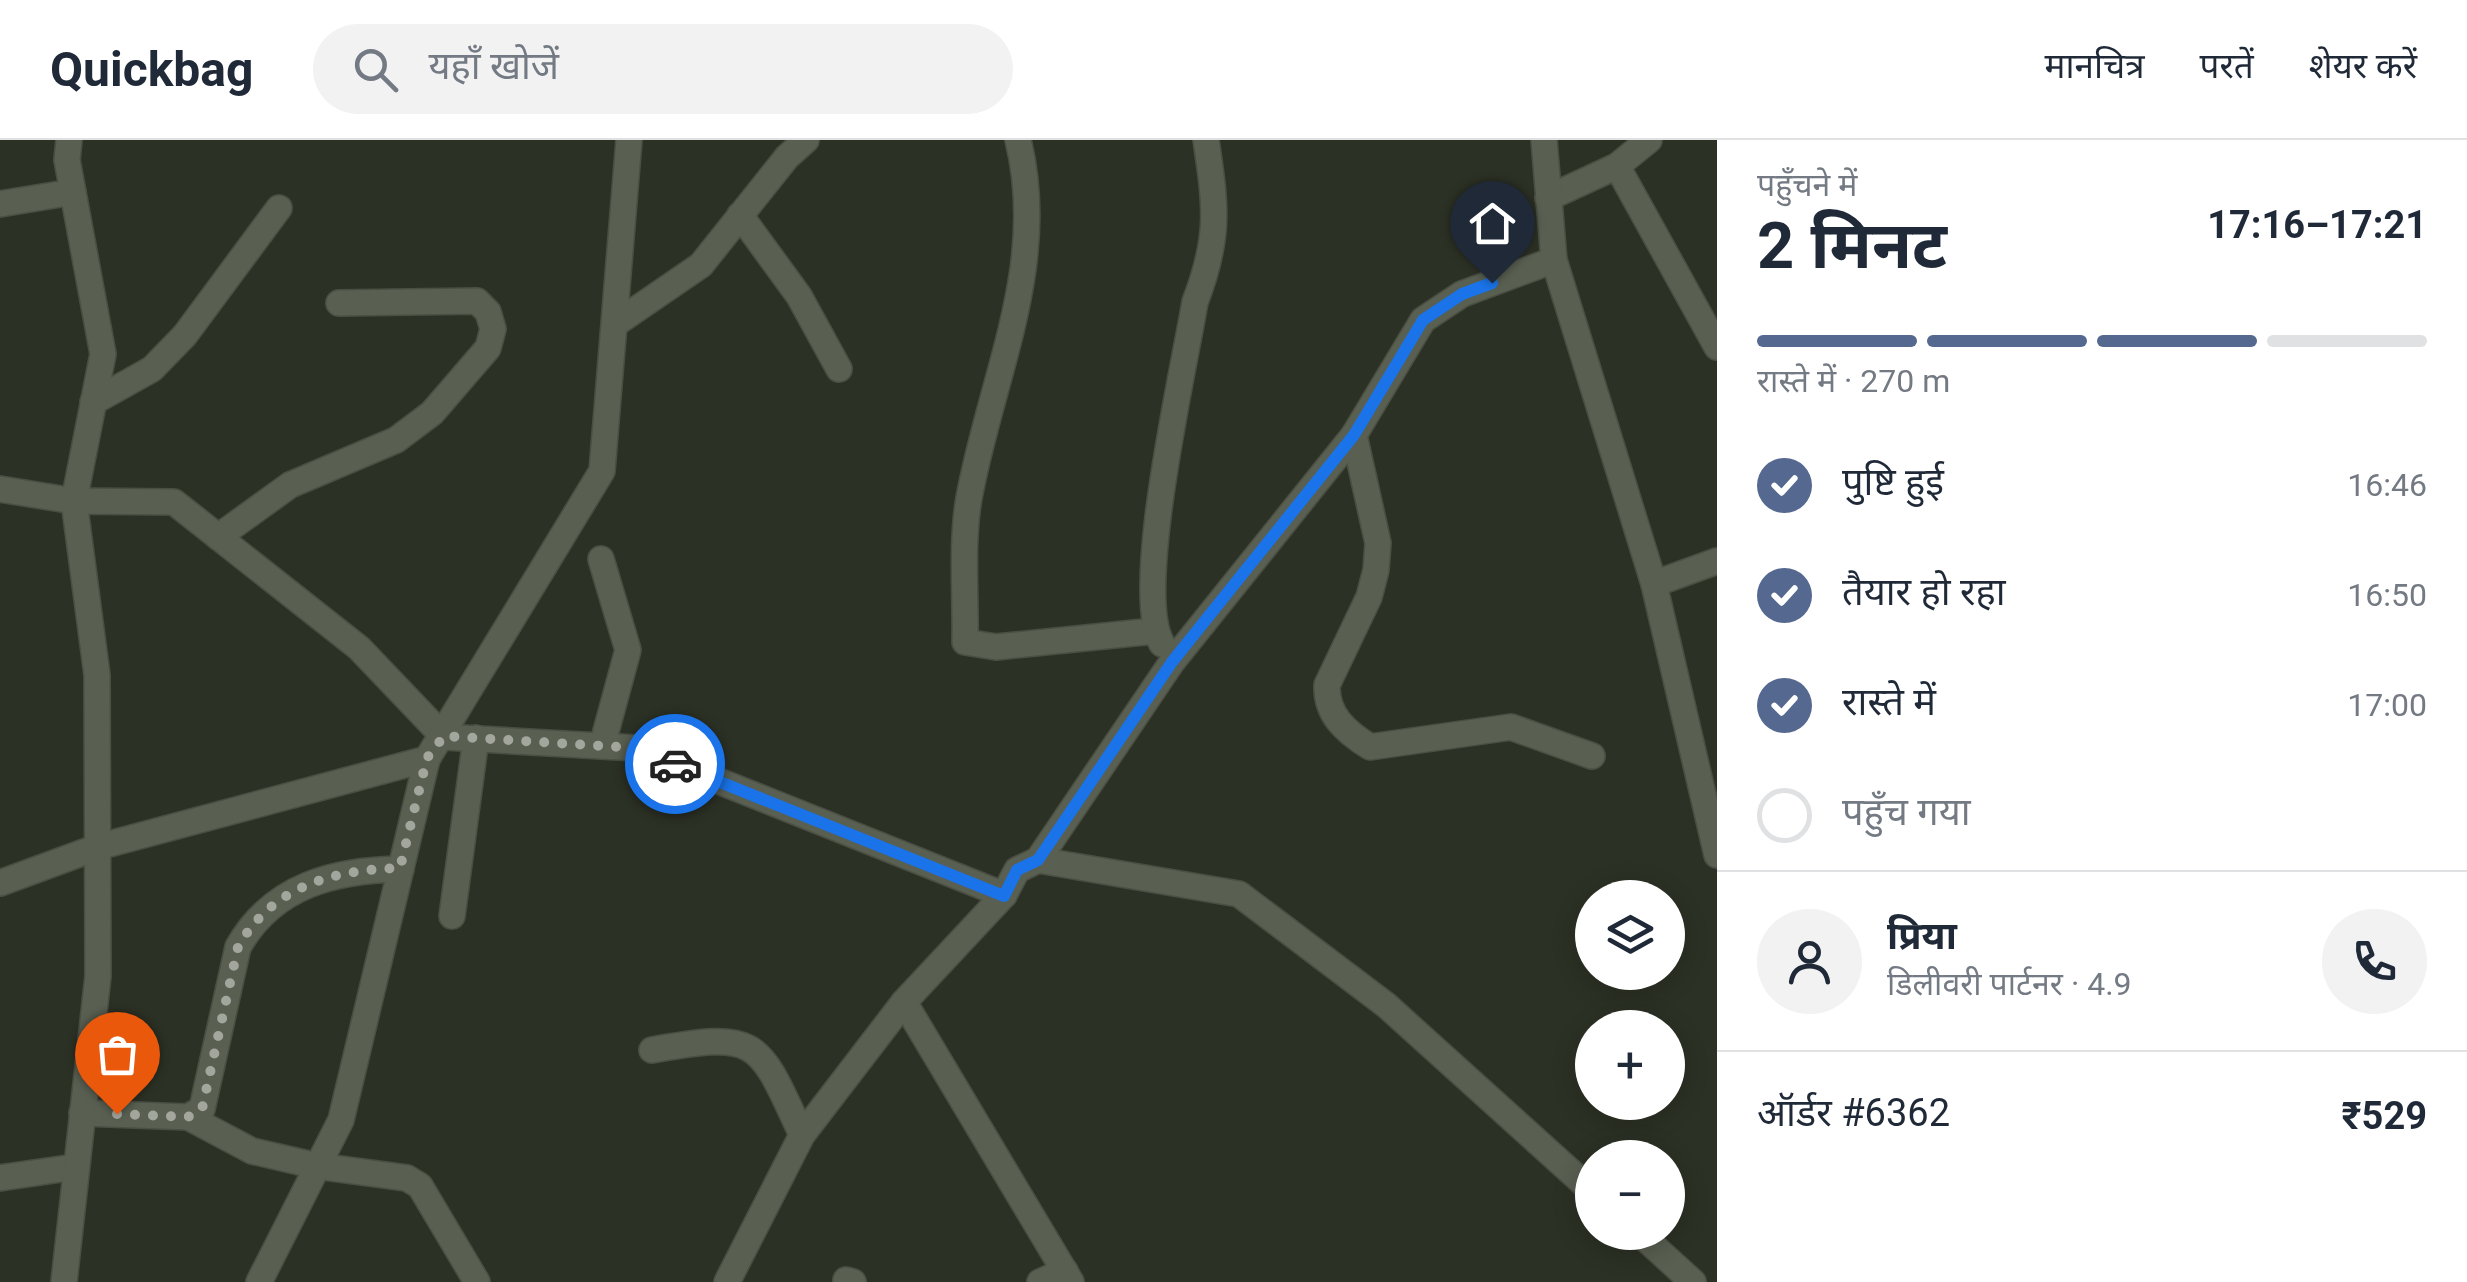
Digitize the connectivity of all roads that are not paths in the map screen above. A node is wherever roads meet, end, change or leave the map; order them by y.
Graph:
1 (69, 140) edge
2 (628, 140) edge
3 (806, 140) edge
4 (1018, 140) edge
5 (1206, 140) edge
6 (1544, 140) edge
7 (1650, 140) edge
8 (1616, 166) junction
9 (73, 192) junction
10 (1548, 198) junction
11 (0, 204) edge
12 (279, 208) dead end
13 (740, 215) junction
14 (1554, 260) junction
15 (340, 303) dead end
16 (615, 324) junction
17 (1717, 347) edge
18 (839, 368) dead end
19 (93, 402) junction
20 (1354, 435) junction
21 (0, 489) edge
22 (74, 501) junction
23 (218, 536) junction
24 (601, 559) dead end
25 (1717, 561) edge
26 (1654, 584) junction
27 (1154, 632) junction
28 (1172, 662) junction
29 (444, 736) junction
30 (476, 738) junction
31 (602, 746) junction
32 (1592, 756) dead end
33 (427, 758) junction
34 (98, 847) junction
35 (1717, 855) edge
36 (1038, 860) junction
37 (400, 868) junction
38 (0, 883) edge
39 (1004, 896) junction
40 (452, 916) dead end
41 (904, 1002) junction
42 (652, 1050) dead end
43 (82, 1113) junction
44 (188, 1117) junction
45 (802, 1135) junction
46 (316, 1166) junction
47 (76, 1167) junction
48 (1575, 1176) edge
49 (0, 1178) edge
50 (1658, 1250) edge
51 (1068, 1276) edge
52 (64, 1282) edge
53 (259, 1282) edge
54 (476, 1282) edge
55 (727, 1282) edge
56 (1040, 1282) edge
57 (1694, 1282) edge

1 - 9 street
2 - 16 street
3 - 13 street
4 - 27 street
5 - 27 street
6 - 10 street
7 - 8 street
8 - 10 street
8 - 17 street
9 - 11 street
9 - 19 street
10 - 14 street
12 - 19 street
13 - 16 street
13 - 18 street
14 - 20 street
14 - 26 street
15 - 23 street
16 - 29 street
19 - 22 street
20 - 28 street
20 - 32 street
21 - 22 street
22 - 23 street
22 - 34 street
23 - 29 street
24 - 31 street
25 - 26 street
26 - 35 street
27 - 28 street
28 - 36 street
29 - 30 street
29 - 33 street
30 - 31 street
30 - 40 street
31 - 39 street
33 - 34 street
33 - 37 street
34 - 38 street
34 - 43 street
36 - 39 street
36 - 48 street
37 - 44 street
37 - 46 street
39 - 41 street
41 - 45 street
41 - 51 street
42 - 45 street
43 - 44 street
43 - 47 street
44 - 46 street
45 - 55 street
46 - 53 street
46 - 54 street
47 - 49 street
47 - 52 street
50 - 57 street
51 - 56 street

